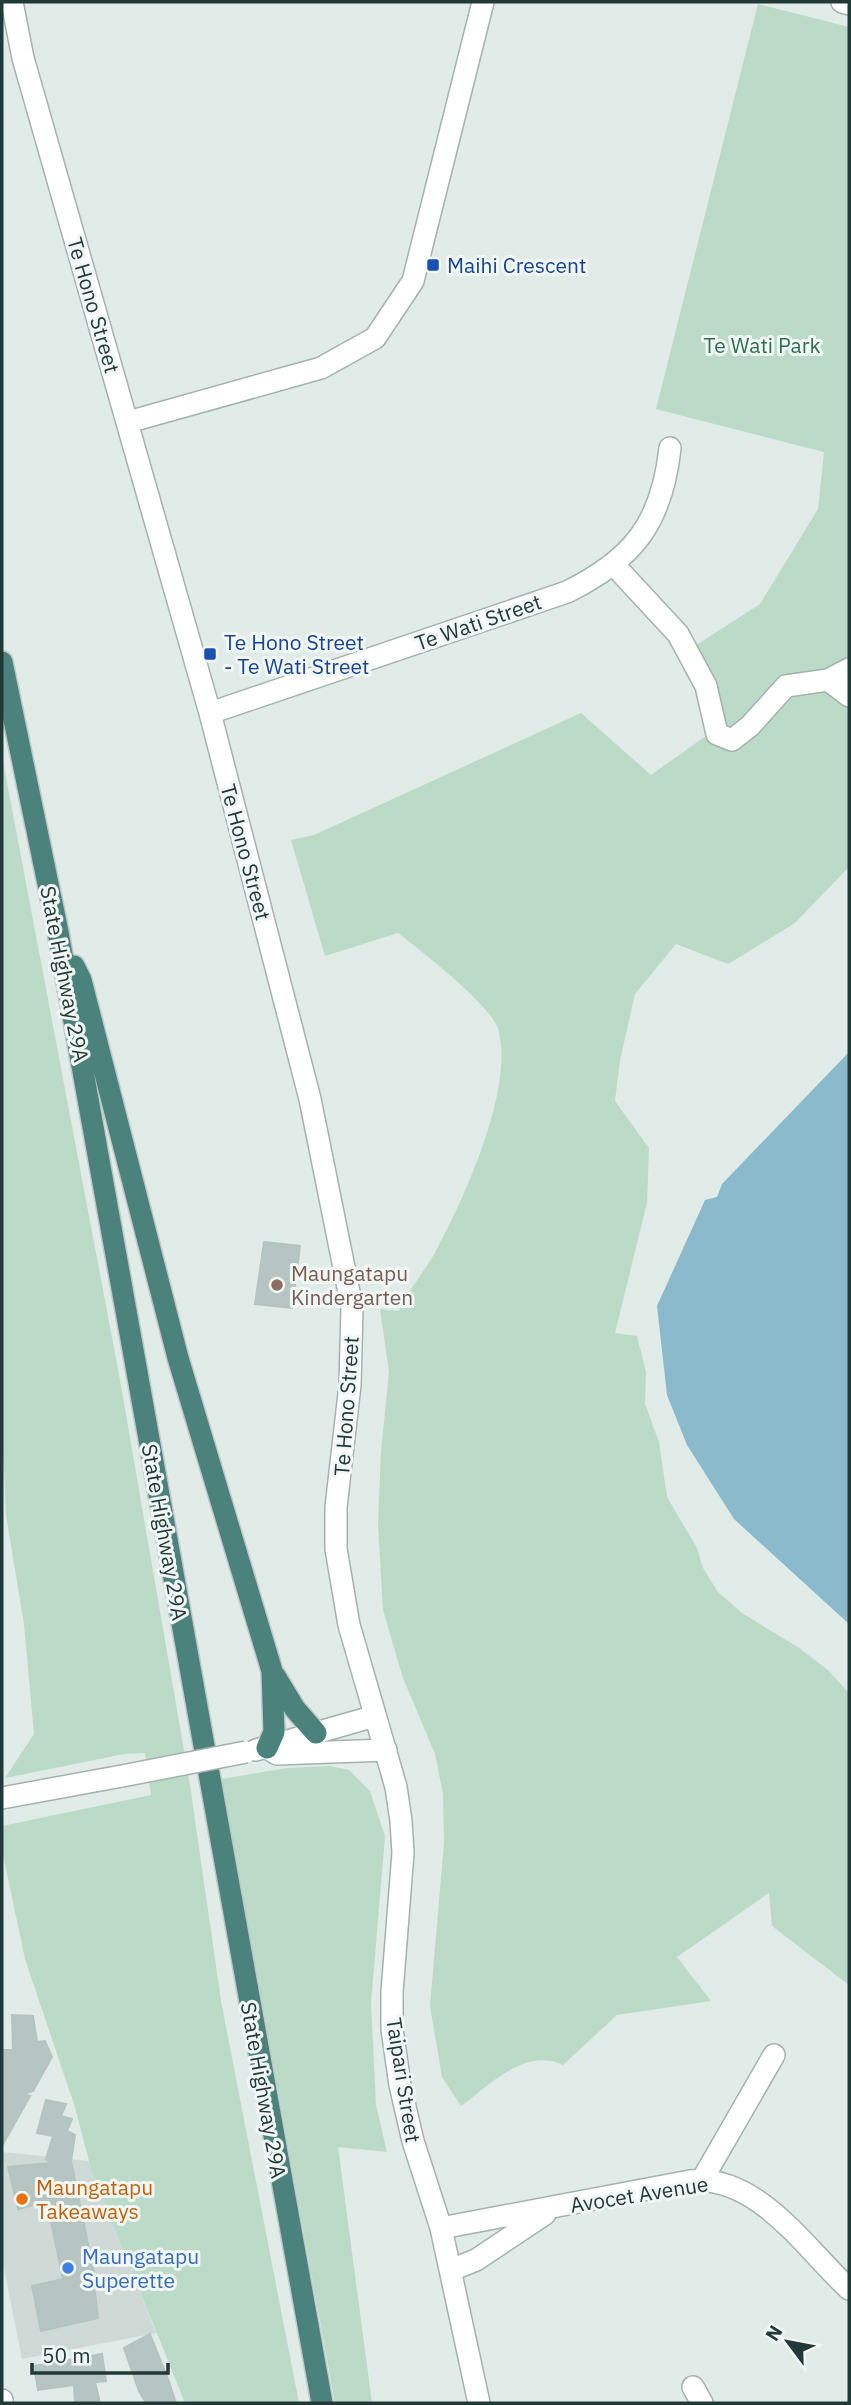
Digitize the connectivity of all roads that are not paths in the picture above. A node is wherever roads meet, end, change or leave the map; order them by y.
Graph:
1 (12, 2) edge
2 (483, 2) edge
3 (842, 2) edge
4 (849, 4) edge
5 (128, 422) junction
6 (670, 448) dead end
7 (614, 565) junction
8 (2, 662) edge
9 (849, 669) edge
10 (828, 680) junction
11 (849, 696) edge
12 (210, 713) junction
13 (58, 932) junction
14 (272, 1671) junction
15 (375, 1716) junction
16 (316, 1733) junction
17 (257, 1750) junction
18 (386, 1750) junction
19 (2, 1798) edge
20 (774, 2054) dead end
21 (702, 2180) junction
22 (556, 2208) junction
23 (441, 2228) junction
24 (451, 2270) junction
25 (849, 2289) edge
26 (322, 2403) edge
27 (479, 2403) edge

1 - 5 street, Te Hono Street
2 - 5 street
3 - 4 street
5 - 12 street, Te Hono Street
6 - 7 street, Te Wati Street
7 - 10 street
7 - 12 street, Te Wati Street
8 - 13 highway, State Highway 29A
9 - 10 street
10 - 11 street
12 - 15 street, Te Hono Street
13 - 14 highway
13 - 26 highway, State Highway 29A
14 - 16 highway
14 - 17 highway
15 - 16 street
15 - 18 street, Taipari Street
16 - 17 street
17 - 18 street
17 - 19 street, bridge
18 - 23 street, Taipari Street
20 - 21 street
21 - 22 street, Avocet Avenue
21 - 25 street, Avocet Avenue
22 - 23 street, Avocet Avenue
22 - 24 street, Avocet Avenue
23 - 24 street, Taipari Street
24 - 27 street, Taipari Street

